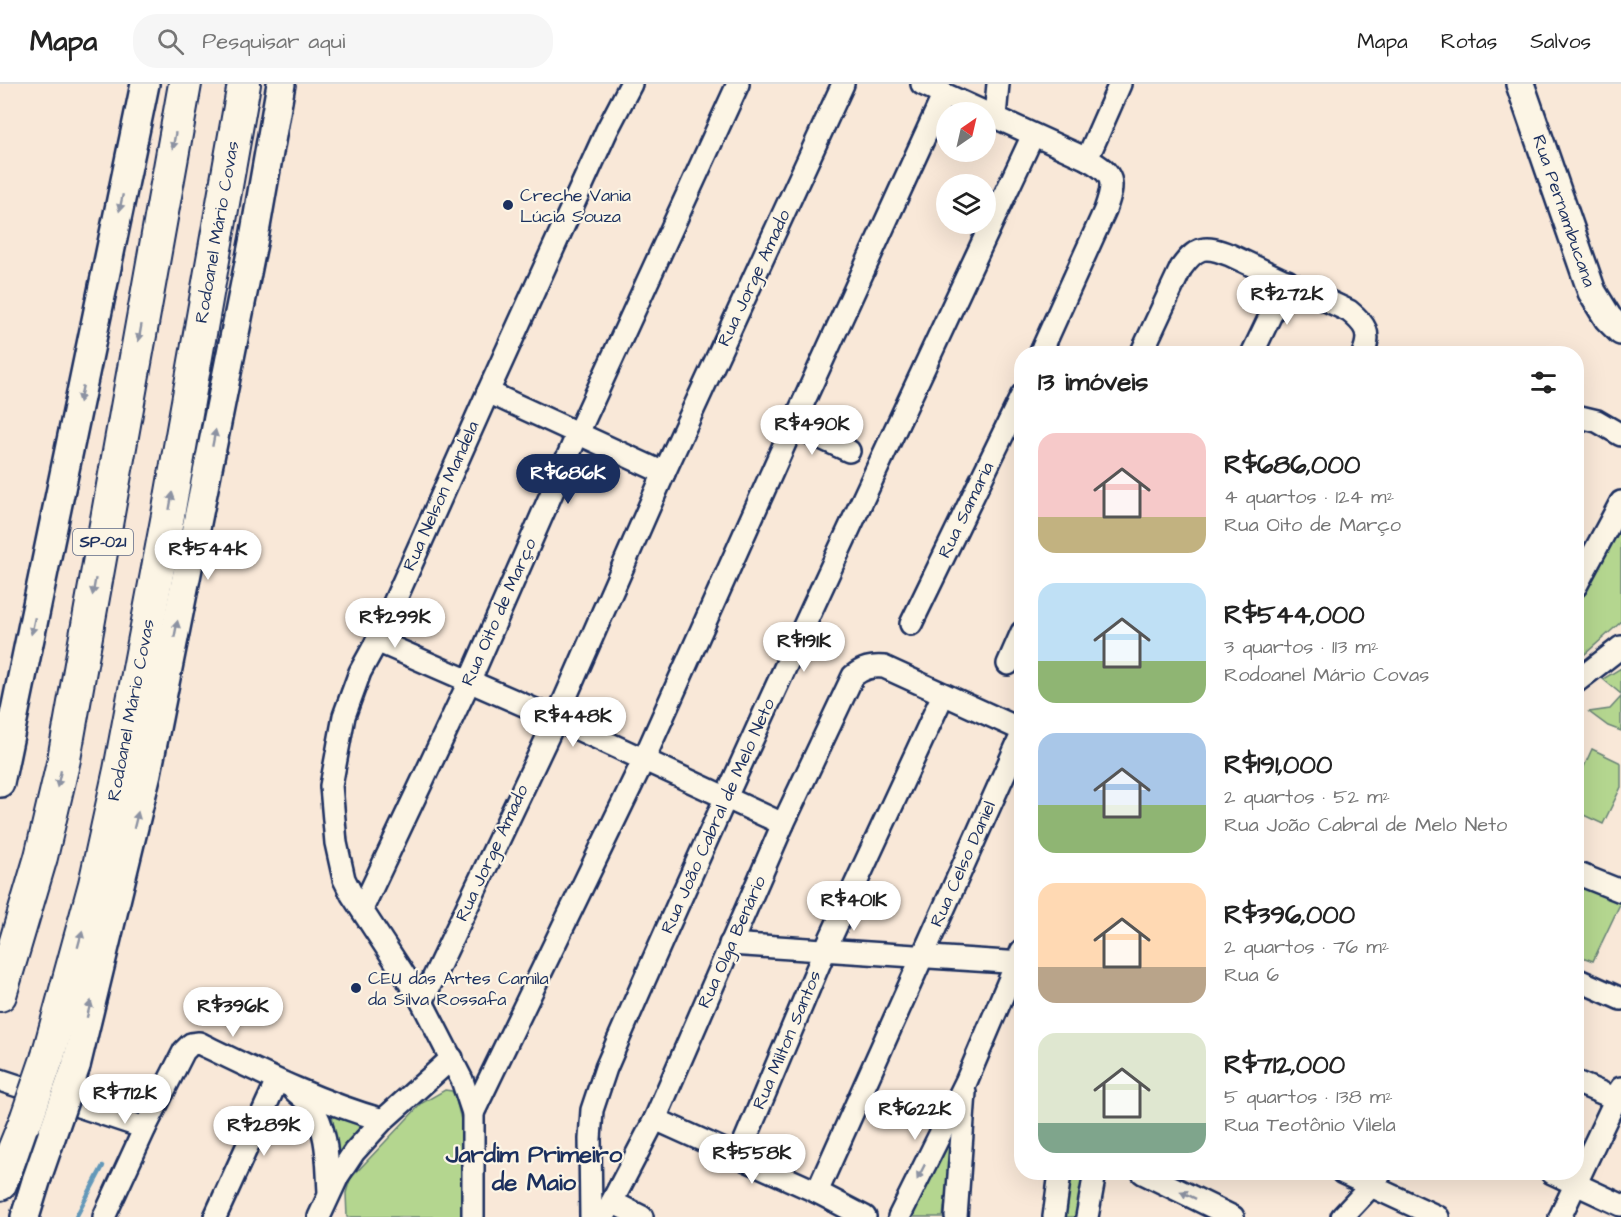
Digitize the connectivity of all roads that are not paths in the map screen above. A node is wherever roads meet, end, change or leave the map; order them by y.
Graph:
1 (145, 84) edge
2 (185, 84) edge
3 (244, 84) edge
4 (281, 84) edge
5 (631, 84) edge
6 (738, 84) edge
7 (843, 84) edge
8 (922, 84) edge
9 (998, 84) edge
10 (1120, 84) edge
11 (1520, 84) edge
12 (944, 94) junction
13 (962, 102) edge
14 (996, 102) edge
15 (996, 117) edge
16 (1034, 135) junction
17 (1087, 159) junction
18 (1287, 281) junction
19 (1621, 331) edge
20 (1044, 346) edge
21 (1145, 346) edge
22 (1256, 346) edge
23 (1366, 346) edge
24 (488, 392) junction
25 (1014, 412) edge
26 (1584, 418) edge
27 (793, 425) junction
28 (578, 433) junction
29 (1621, 435) edge
30 (849, 451) dead end
31 (664, 473) junction
32 (1621, 502) edge
33 (1584, 571) edge
34 (911, 624) dead end
35 (377, 641) junction
36 (1621, 647) edge
37 (1014, 650) edge
38 (1604, 660) junction
39 (1008, 664) dead end
40 (1584, 671) edge
41 (1584, 676) edge
42 (470, 680) junction
43 (943, 695) junction
44 (556, 719) junction
45 (1014, 728) edge
46 (1014, 750) edge
47 (644, 759) junction
48 (0, 783) edge
49 (725, 797) junction
50 (783, 824) junction
51 (1584, 876) edge
52 (1621, 891) edge
53 (362, 909) junction
54 (730, 944) junction
55 (825, 950) junction
56 (921, 955) junction
57 (1014, 959) edge
58 (1014, 973) edge
59 (1584, 983) edge
60 (0, 995) edge
61 (1621, 999) edge
62 (422, 1002) junction
63 (452, 1058) junction
64 (62, 1061) junction
65 (0, 1080) edge
66 (966, 1082) junction
67 (283, 1083) junction
68 (1584, 1084) edge
69 (1618, 1094) edge
70 (473, 1113) junction
71 (655, 1119) junction
72 (383, 1120) junction
73 (145, 1128) junction
74 (738, 1156) junction
75 (1584, 1165) edge
76 (1059, 1180) edge
77 (1094, 1180) edge
78 (1157, 1180) edge
79 (1376, 1180) edge
80 (1567, 1180) edge
81 (1577, 1180) edge
82 (0, 1184) edge
83 (1575, 1184) junction
84 (817, 1192) junction
85 (330, 1195) junction
86 (1621, 1205) edge
87 (608, 1210) edge
88 (25, 1217) edge
89 (104, 1217) edge
90 (215, 1217) edge
91 (320, 1217) edge
92 (332, 1217) edge
93 (473, 1217) edge
94 (591, 1217) edge
95 (642, 1217) edge
96 (865, 1217) edge
97 (899, 1217) edge
98 (956, 1217) edge
99 (1054, 1217) edge
100 (1087, 1217) edge
101 (1233, 1217) edge
102 (1342, 1217) edge
103 (1438, 1217) edge
104 (1560, 1217) edge

1 -> 48 main road
2 -> 60 highway, SP-021
64 -> 3 highway, Rodoanel Mário Covas
64 -> 4 main road
5 - 24 street, Rua Nelson Mandela
6 - 28 street, Rua Oito de Março
7 - 31 street, Rua Jorge Amado
8 - 12 street
9 - 14 street
10 - 17 street
11 - 19 main road, Rua Pernambucana
12 - 13 street
12 - 27 street
15 - 16 street
16 - 17 street
16 - 49 street, Rua João Cabral de Melo Neto
17 - 20 street
18 - 21 street
18 - 22 street
18 - 23 street
24 - 28 street
24 - 35 street, Rua Nelson Mandela
25 - 34 street, Rua Samaria
26 - 29 street
27 - 30 street
27 - 47 street
28 - 31 street
28 - 42 street, Rua Oito de Março
31 - 44 street, Rua Jorge Amado
32 - 33 street
35 - 42 street
35 - 53 street, Rua Nelson Mandela
36 - 38 street
37 - 39 street
38 - 40 street
38 - 41 street
42 - 44 street
42 - 53 street, Rua Oito de Março
43 - 45 street
43 - 50 street, Rua Olga Benário
43 - 55 street, Rua Milton Santos
44 - 47 street
44 - 62 street, Rua Jorge Amado
46 - 56 street, Rua Celso Daniel
47 - 49 street
47 - 70 street
49 - 50 street
49 - 94 street, Rua João Cabral de Melo Neto
50 - 54 street, Rua Olga Benário
51 - 52 street
53 - 62 street, Rua Nelson Mandela
54 - 55 street
54 - 71 street, Rua Olga Benário
55 - 56 street
55 - 74 street, Rua Milton Santos
56 - 57 street
56 - 84 street, Rua Celso Daniel
58 - 66 street
59 - 61 street
62 - 63 street, Rua Nelson Mandela
63 - 70 street, Rua Nelson Mandela
63 - 72 street
64 - 82 highway, Rodoanel Mário Covas, bridge
64 - 88 main road, bridge
65 - 73 street
66 -> 97 street
66 - 98 street
67 - 72 street
67 - 73 street
67 - 85 street
67 - 90 street
68 - 69 street
69 - 75 street
70 - 93 street, Rua Nelson Mandela
71 - 74 street
71 - 87 street, Rua Olga Benário
72 - 85 street
73 - 89 street
74 - 84 street
76 - 99 street
77 - 100 street
101 -> 78 street
79 - 102 street
79 - 103 street
80 - 83 street
81 - 83 street
83 - 86 street
83 - 104 street
84 - 96 street
85 - 91 street
85 - 92 street
87 - 95 street

